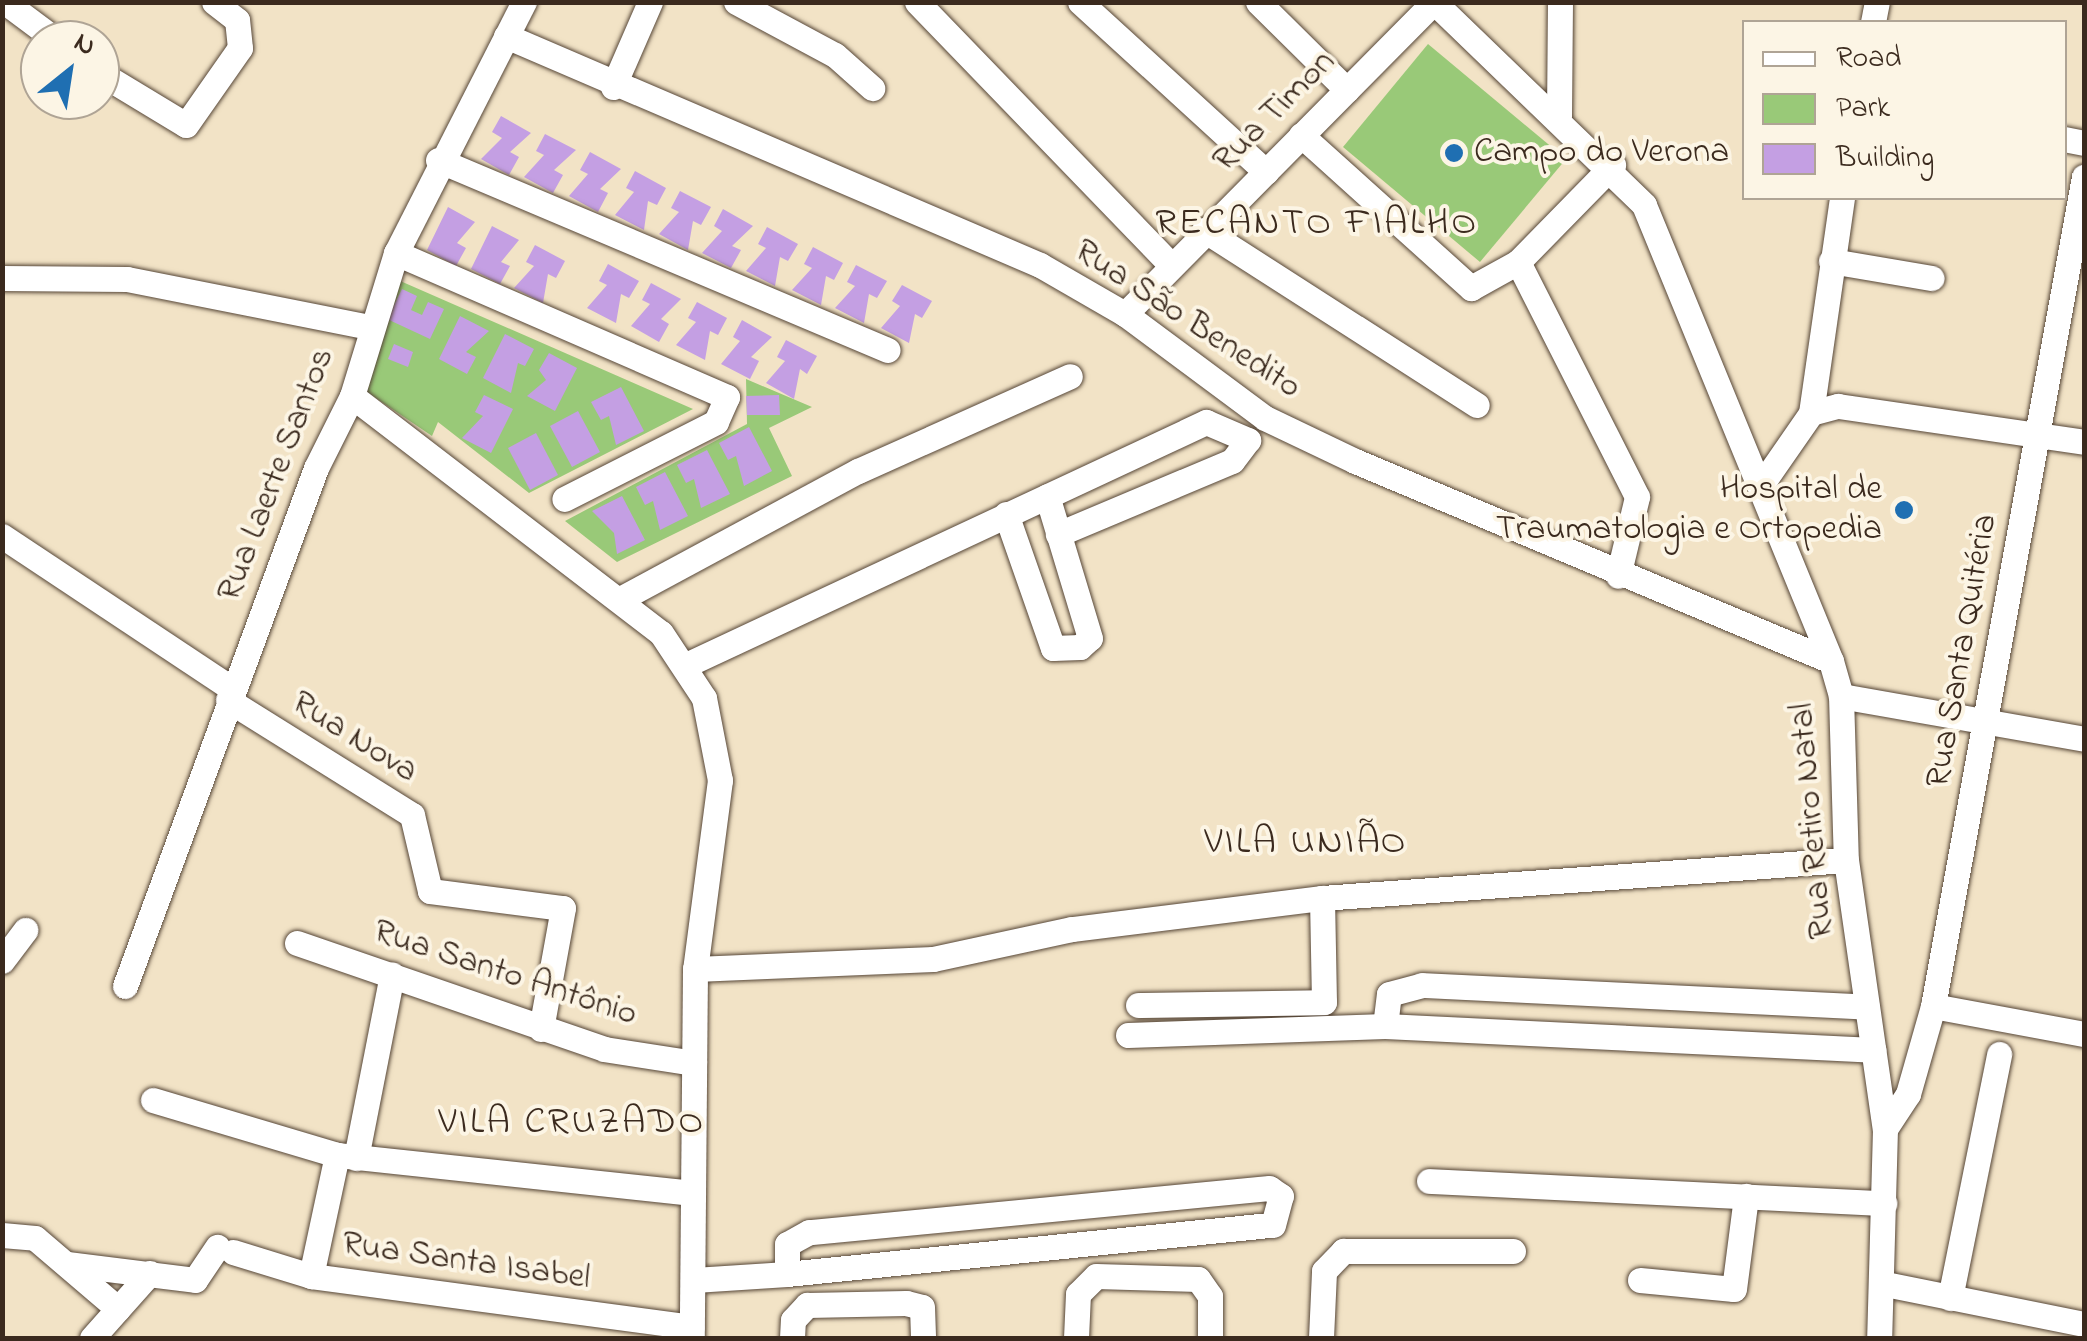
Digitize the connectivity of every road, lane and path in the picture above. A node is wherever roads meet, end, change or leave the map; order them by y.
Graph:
1 (5, 2) edge
2 (214, 2) edge
3 (524, 2) edge
4 (650, 2) edge
5 (736, 2) edge
6 (917, 2) edge
7 (1080, 2) edge
8 (1258, 2) edge
9 (1434, 2) edge
10 (1560, 2) edge
11 (29, 20) edge
12 (506, 36) junction
13 (120, 87) edge
14 (613, 87) junction
15 (872, 88) dead end
16 (1347, 90) junction
17 (1559, 116) junction
18 (1302, 136) junction
19 (438, 160) junction
20 (1613, 166) junction
21 (1266, 172) junction
22 (2084, 177) edge
23 (1842, 200) edge
24 (1204, 230) junction
25 (396, 253) junction
26 (1832, 261) junction
27 (1518, 262) junction
28 (1170, 264) junction
29 (2, 278) edge
30 (1932, 278) dead end
31 (1125, 314) junction
32 (369, 327) junction
33 (887, 350) dead end
34 (1070, 376) dead end
35 (352, 396) junction
36 (1478, 406) dead end
37 (1811, 414) junction
38 (2037, 434) junction
39 (2084, 442) edge
40 (1764, 481) junction
41 (1046, 496) junction
42 (564, 499) dead end
43 (1006, 514) junction
44 (1058, 534) junction
45 (2, 536) edge
46 (1618, 576) junction
47 (620, 599) junction
48 (1831, 661) junction
49 (688, 664) junction
50 (230, 695) junction
51 (1840, 696) junction
52 (1987, 720) junction
53 (2084, 740) edge
54 (1846, 860) junction
55 (1322, 898) junction
56 (25, 930) dead end
57 (297, 943) dead end
58 (2, 961) edge
59 (695, 969) junction
60 (392, 975) junction
61 (125, 986) dead end
62 (1138, 1005) dead end
63 (1933, 1006) junction
64 (1866, 1007) junction
65 (1385, 1026) junction
66 (541, 1029) junction
67 (1128, 1034) dead end
68 (2084, 1034) edge
69 (1873, 1050) junction
70 (2000, 1054) dead end
71 (694, 1062) junction
72 (153, 1100) dead end
73 (1885, 1129) junction
74 (347, 1157) junction
75 (1429, 1181) dead end
76 (692, 1193) junction
77 (1746, 1196) junction
78 (1884, 1203) junction
79 (2, 1235) edge
80 (1514, 1251) dead end
81 (67, 1264) junction
82 (150, 1272) junction
83 (787, 1274) junction
84 (312, 1276) junction
85 (694, 1280) junction
86 (1640, 1280) dead end
87 (1886, 1284) junction
88 (1950, 1298) junction
89 (118, 1310) junction
90 (2078, 1329) edge
91 (692, 1333) edge
92 (92, 1338) edge
93 (792, 1338) edge
94 (923, 1338) edge
95 (1076, 1338) edge
96 (1210, 1338) edge
97 (1320, 1338) edge
98 (1880, 1338) edge

1 - 11 street
2 - 13 street
3 - 12 street, Rua Laerte Santos
4 - 14 street
5 - 15 street
6 - 28 street
7 - 21 street
8 - 16 street
9 - 16 street, Rua Timon
9 - 17 street, Rua Retiro Natal
10 - 17 street
12 - 14 street, Rua São Benedito
12 - 19 street, Rua Laerte Santos
14 - 31 street, Rua São Benedito
16 - 18 street, Rua Timon
17 - 20 street, Rua Retiro Natal
18 - 21 street, Rua Timon
18 - 27 street
19 - 25 street, Rua Laerte Santos
19 - 33 street
20 - 27 street
20 - 40 street, Rua Retiro Natal
21 - 24 street, Rua Timon
22 - 38 street, Rua Santa Quitéria
23 - 26 street
24 - 28 street, Rua Timon
24 - 36 street
25 - 32 street, Rua Laerte Santos
25 - 42 street
26 - 30 street
26 - 37 street
27 - 46 street
28 - 31 street, Rua Timon
29 - 32 street
31 - 46 street, Rua São Benedito
32 - 35 street, Rua Laerte Santos
34 - 47 street
35 - 47 street
35 - 50 street, Rua Laerte Santos
37 - 38 street
37 - 40 street
38 - 39 street
38 - 52 street, Rua Santa Quitéria
40 - 48 street, Rua Retiro Natal
41 - 43 street
41 - 44 street
41 - 44 street
43 - 44 street
43 - 49 street
45 - 50 street
46 - 48 street, Rua São Benedito
47 - 49 street
48 - 51 street, Rua Retiro Natal
49 - 59 street
50 - 61 street, Rua Laerte Santos
50 - 66 street, Rua Nova
51 - 52 street
51 - 54 street, Rua Retiro Natal
52 - 53 street
52 - 63 street, Rua Santa Quitéria
54 - 55 street
54 - 64 street, Rua Retiro Natal
55 - 59 street
55 - 62 street
56 - 58 street
57 - 60 street, Rua Santo Antônio
59 - 71 street
60 - 66 street, Rua Santo Antônio
60 - 74 street
63 - 68 street
63 - 73 street, Rua Santa Quitéria
64 - 65 street
64 - 69 street, Rua Retiro Natal
65 - 67 street
65 - 69 street
66 - 71 street, Rua Santo Antônio
69 - 73 street, Rua Retiro Natal
70 - 88 street
71 - 76 street
72 - 74 street
73 - 78 street, Rua Retiro Natal
74 - 76 street
74 - 84 street
75 - 77 street
76 - 85 street
77 - 78 street
77 - 86 street
78 - 87 street, Rua Retiro Natal
79 - 81 street
80 - 97 street
81 - 82 street
81 - 89 street
82 - 84 street, Rua Santa Isabel
82 - 89 street
83 - 83 street
83 - 85 street
84 - 91 street, Rua Santa Isabel
85 - 91 street
87 - 88 street
87 - 98 street, Rua Retiro Natal
88 - 90 street
89 - 92 street
93 - 94 street
95 - 96 street

